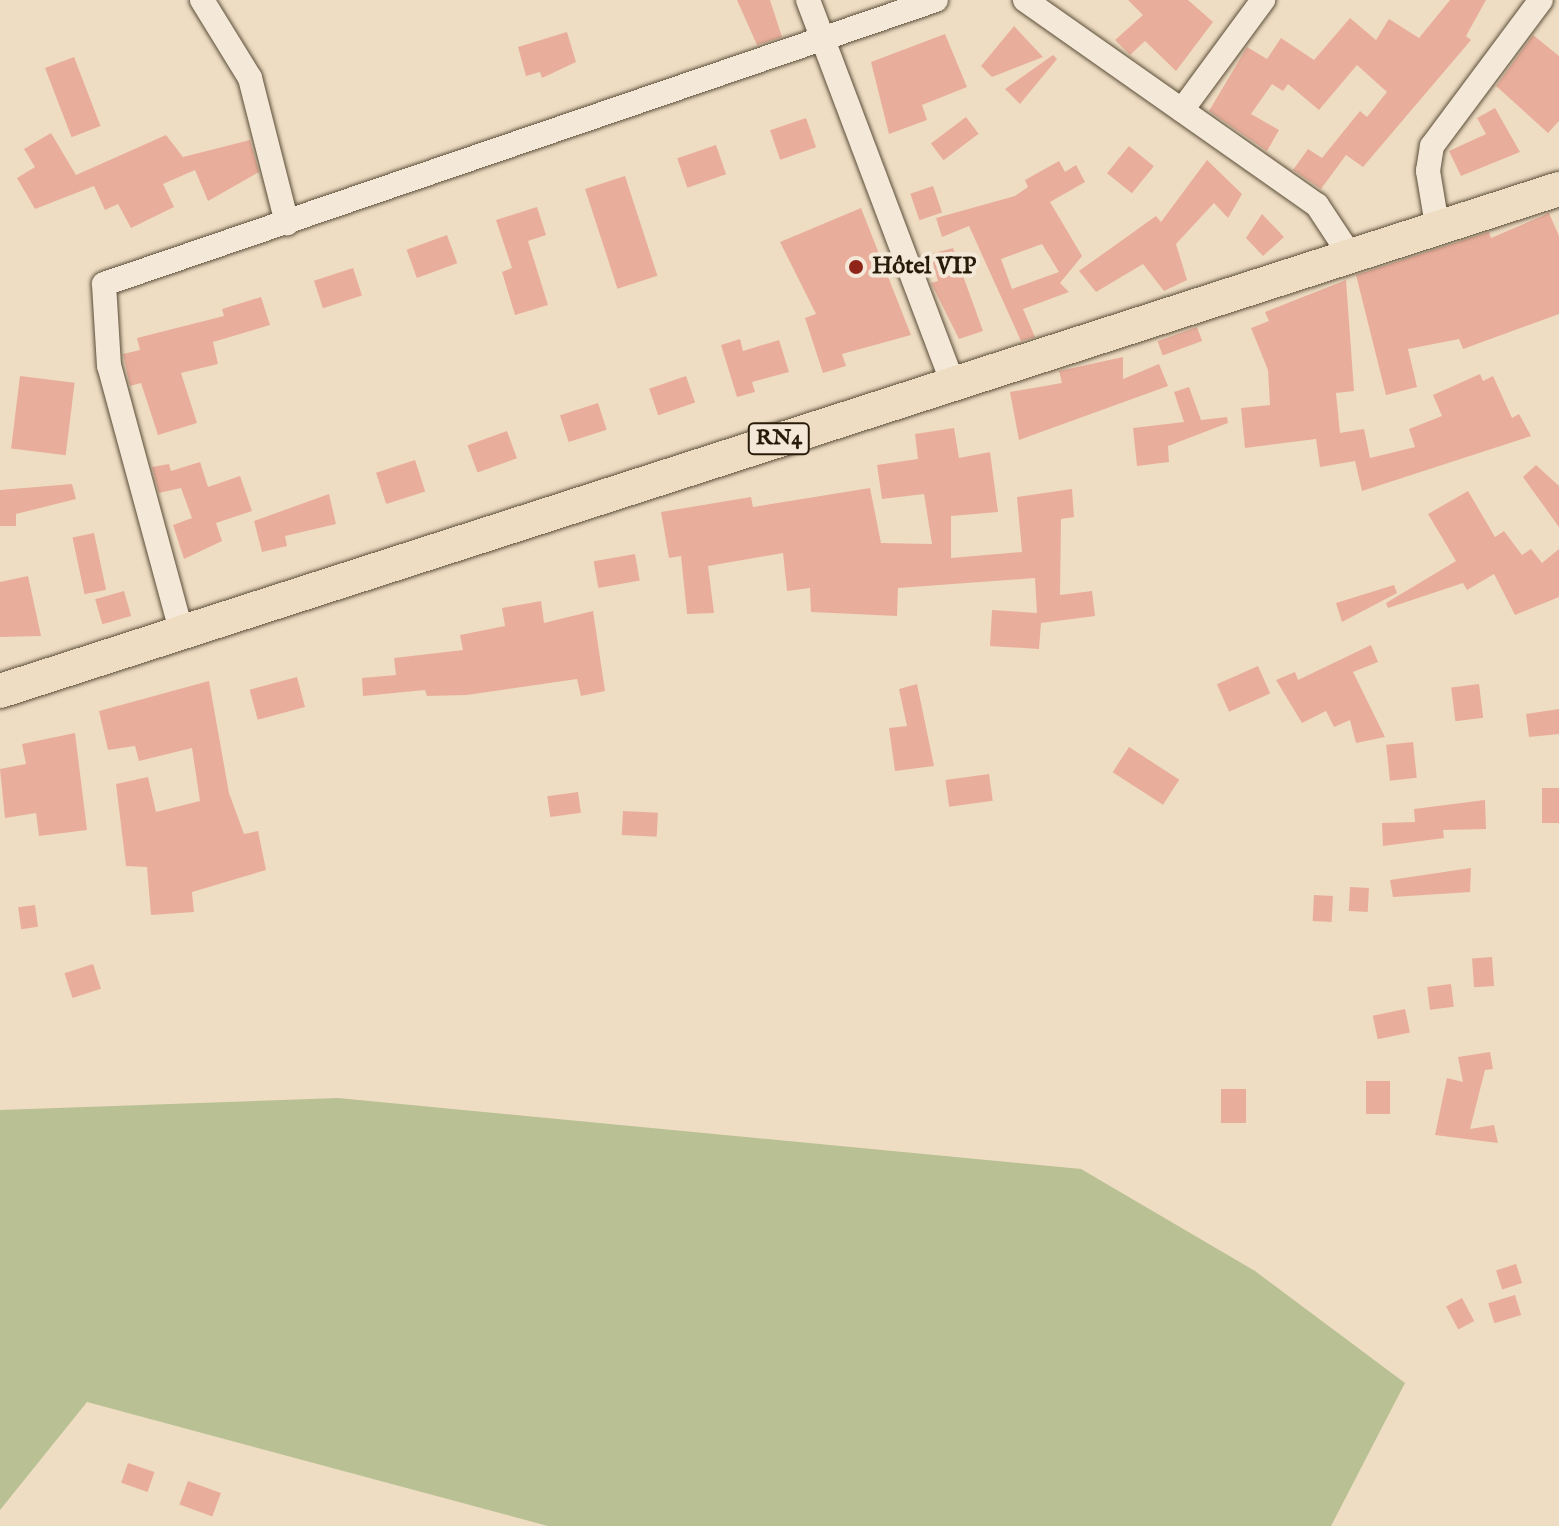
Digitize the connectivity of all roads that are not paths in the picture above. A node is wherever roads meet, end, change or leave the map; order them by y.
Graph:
1 (202, 0) edge
2 (808, 0) edge
3 (936, 0) edge
4 (1025, 0) edge
5 (1263, 0) edge
6 (1541, 0) edge
7 (821, 44) junction
8 (1182, 110) junction
9 (1559, 189) edge
10 (287, 223) junction
11 (1438, 231) junction
12 (1352, 258) junction
13 (952, 382) junction
14 (182, 634) junction
15 (0, 691) edge

1 - 10 street
2 - 7 street
3 - 7 street
4 - 8 street
5 - 8 street
6 - 11 street
7 - 10 street
7 - 13 street
8 - 12 street
9 - 11 highway, RN4
10 - 14 street
11 - 12 highway, RN4
12 - 13 highway, RN4
13 - 14 highway, RN4
14 - 15 highway, RN4

